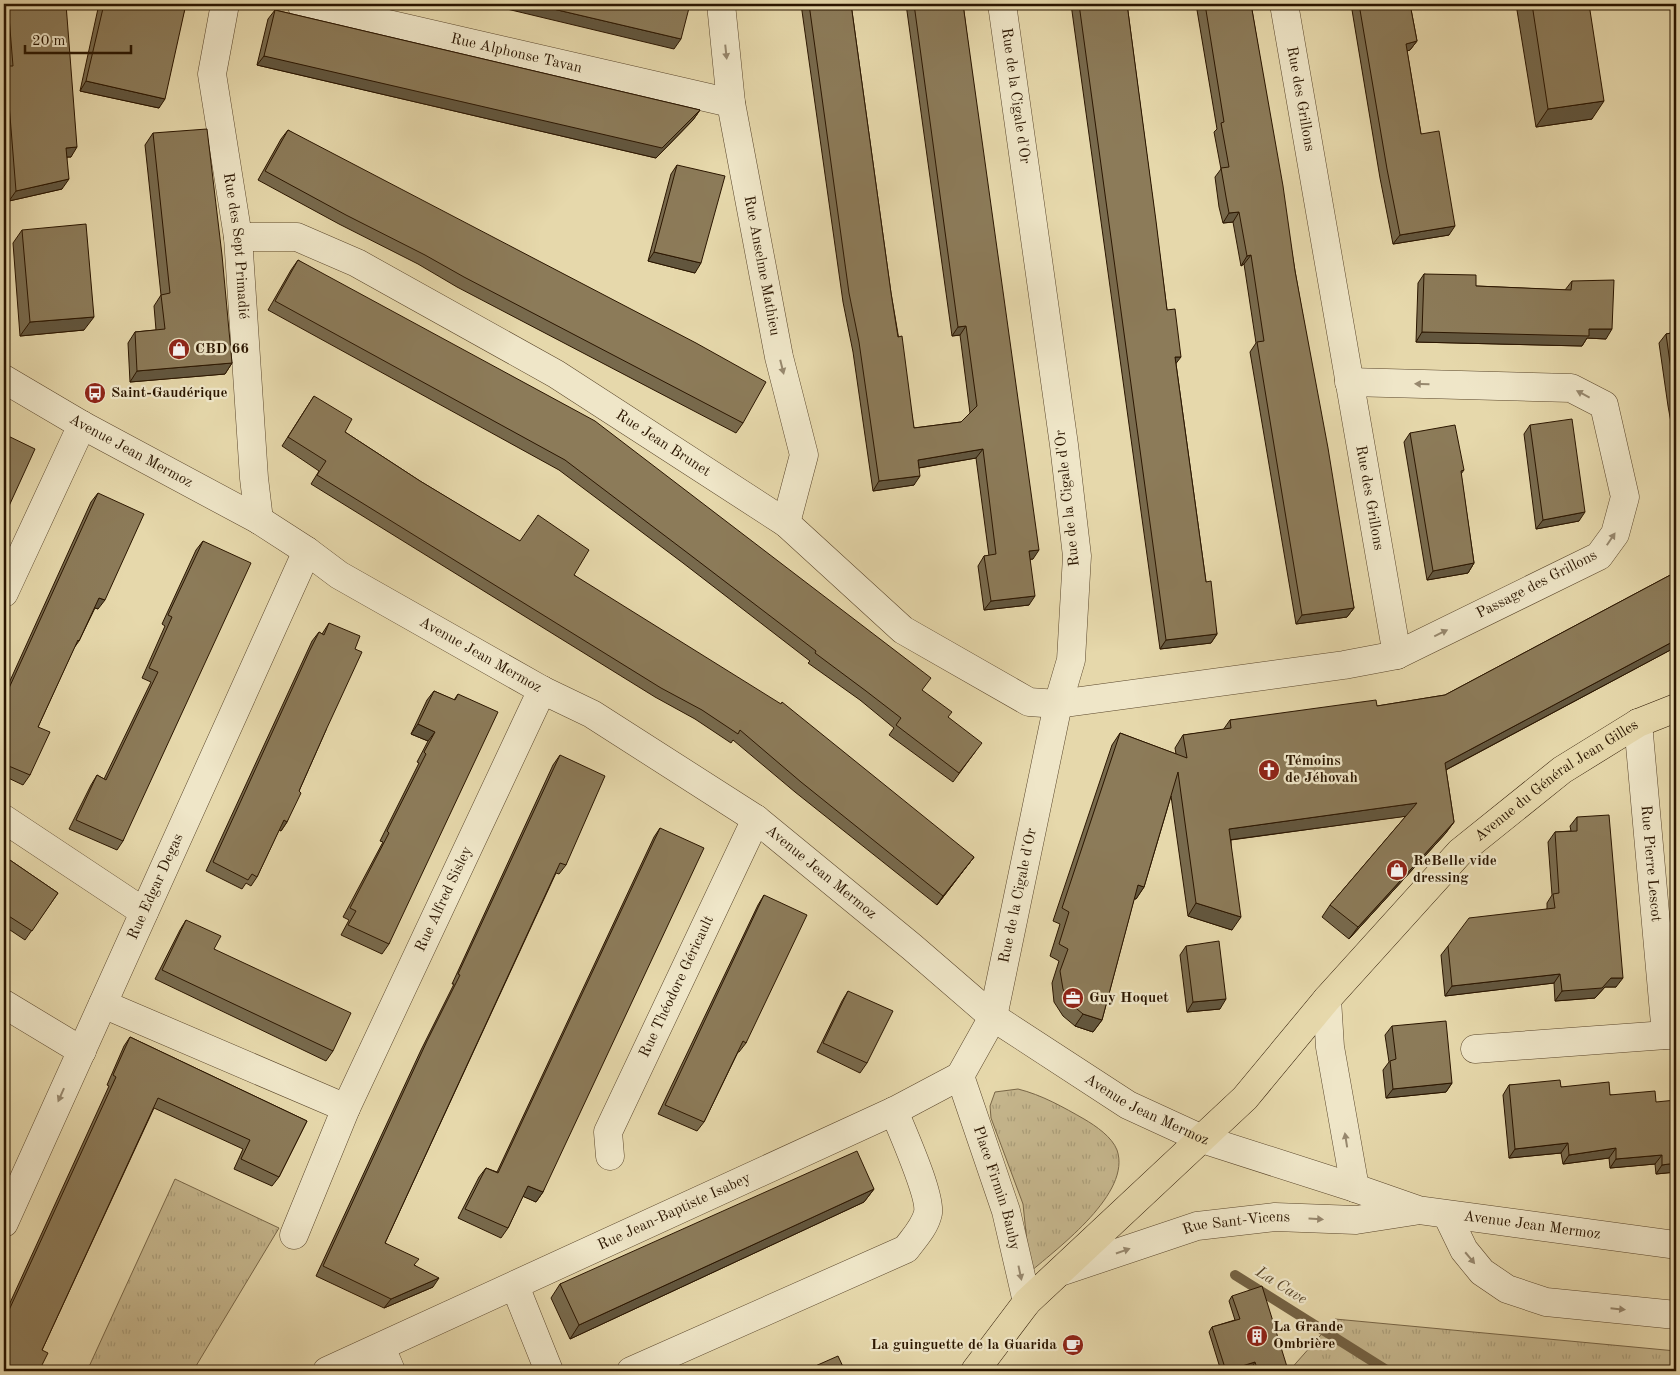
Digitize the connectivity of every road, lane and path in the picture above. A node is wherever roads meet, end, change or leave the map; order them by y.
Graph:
1 (225, 4) edge
2 (301, 4) edge
3 (721, 4) edge
4 (1002, 4) edge
5 (1284, 4) edge
6 (731, 103) junction
7 (238, 238) junction
8 (4, 379) edge
9 (1349, 382) junction
10 (82, 425) junction
11 (259, 520) junction
12 (786, 523) junction
13 (307, 551) junction
14 (4, 593) edge
15 (1397, 655) junction
16 (542, 690) junction
17 (1058, 704) junction
18 (1676, 708) edge
19 (1638, 723) junction
20 (4, 819) edge
21 (756, 819) junction
22 (144, 912) junction
23 (1327, 999) junction
24 (4, 1004) edge
25 (103, 1004) junction
26 (993, 1017) junction
27 (1671, 1035) edge
28 (1474, 1049) dead end
29 (82, 1050) junction
30 (960, 1076) junction
31 (346, 1108) junction
32 (894, 1110) junction
33 (1202, 1139) junction
34 (610, 1156) dead end
35 (1355, 1188) junction
36 (1418, 1210) junction
37 (1447, 1215) junction
38 (4, 1223) edge
39 (294, 1235) dead end
40 (1676, 1245) edge
41 (1060, 1272) junction
42 (515, 1286) junction
43 (1026, 1302) junction
44 (1676, 1316) edge
45 (386, 1359) edge
46 (327, 1371) edge
47 (549, 1371) edge
48 (631, 1371) edge
49 (975, 1371) edge

1 - 7 street, Rue des Sept Primadié
2 - 6 street, Rue Alphonse Tavan
3 -> 6 street, Rue Anselme Mathieu
4 - 17 street, Rue de la Cigale d'Or
5 - 9 street, Rue des Grillons
6 -> 12 street, Rue Anselme Mathieu
7 - 11 street, Rue des Sept Primadié
7 - 12 street, Rue Jean Brunet
8 - 10 street, Avenue Jean Mermoz
9 - 15 street, Rue des Grillons
15 -> 9 street, Passage des Grillons
10 - 11 street, Avenue Jean Mermoz
10 - 14 street
11 - 13 street, Avenue Jean Mermoz
12 - 17 street, Rue Jean Brunet
13 - 16 street, Avenue Jean Mermoz
13 - 22 street, Rue Edgar Degas
15 - 17 street
16 - 21 street, Avenue Jean Mermoz
16 - 31 street, Rue Alfred Sisley
17 - 26 street, Rue de la Cigale d'Or
18 - 19 main road, Avenue du Général Jean Gilles
19 - 23 main road, Avenue du Général Jean Gilles
19 - 27 street, Rue Pierre Lescot
20 - 22 street
21 - 26 street, Avenue Jean Mermoz
21 - 34 street, Rue Théodore Géricault
22 - 25 street, Rue Edgar Degas
23 - 33 main road, Avenue du Général Jean Gilles
35 -> 23 street
24 - 29 street
25 - 29 street, Rue Edgar Degas
25 - 31 street
26 - 30 street
26 - 33 street, Avenue Jean Mermoz
27 - 28 street, Rue Pierre Lescot
29 -> 38 street, Rue Edgar Degas
30 - 32 street, Rue Jean-Baptiste Isabey
30 -> 43 street, Place Firmin Bauby
31 - 39 street, Rue Alfred Sisley
32 - 42 street, Rue Jean-Baptiste Isabey
32 - 48 street
33 - 35 street, Avenue Jean Mermoz
33 - 41 main road, Rue Sant-Vicens
35 - 36 street, Avenue Jean Mermoz
36 - 37 street, Avenue Jean Mermoz
41 -> 36 street, Rue Sant-Vicens
37 - 40 street, Avenue Jean Mermoz
37 -> 44 street
41 - 43 main road, Rue Sant-Vicens
42 - 45 street, Rue Jean-Baptiste Isabey
42 - 47 street
43 - 49 main road, Rue Sant-Vicens
45 - 46 street, Rue Jean-Baptiste Isabey

